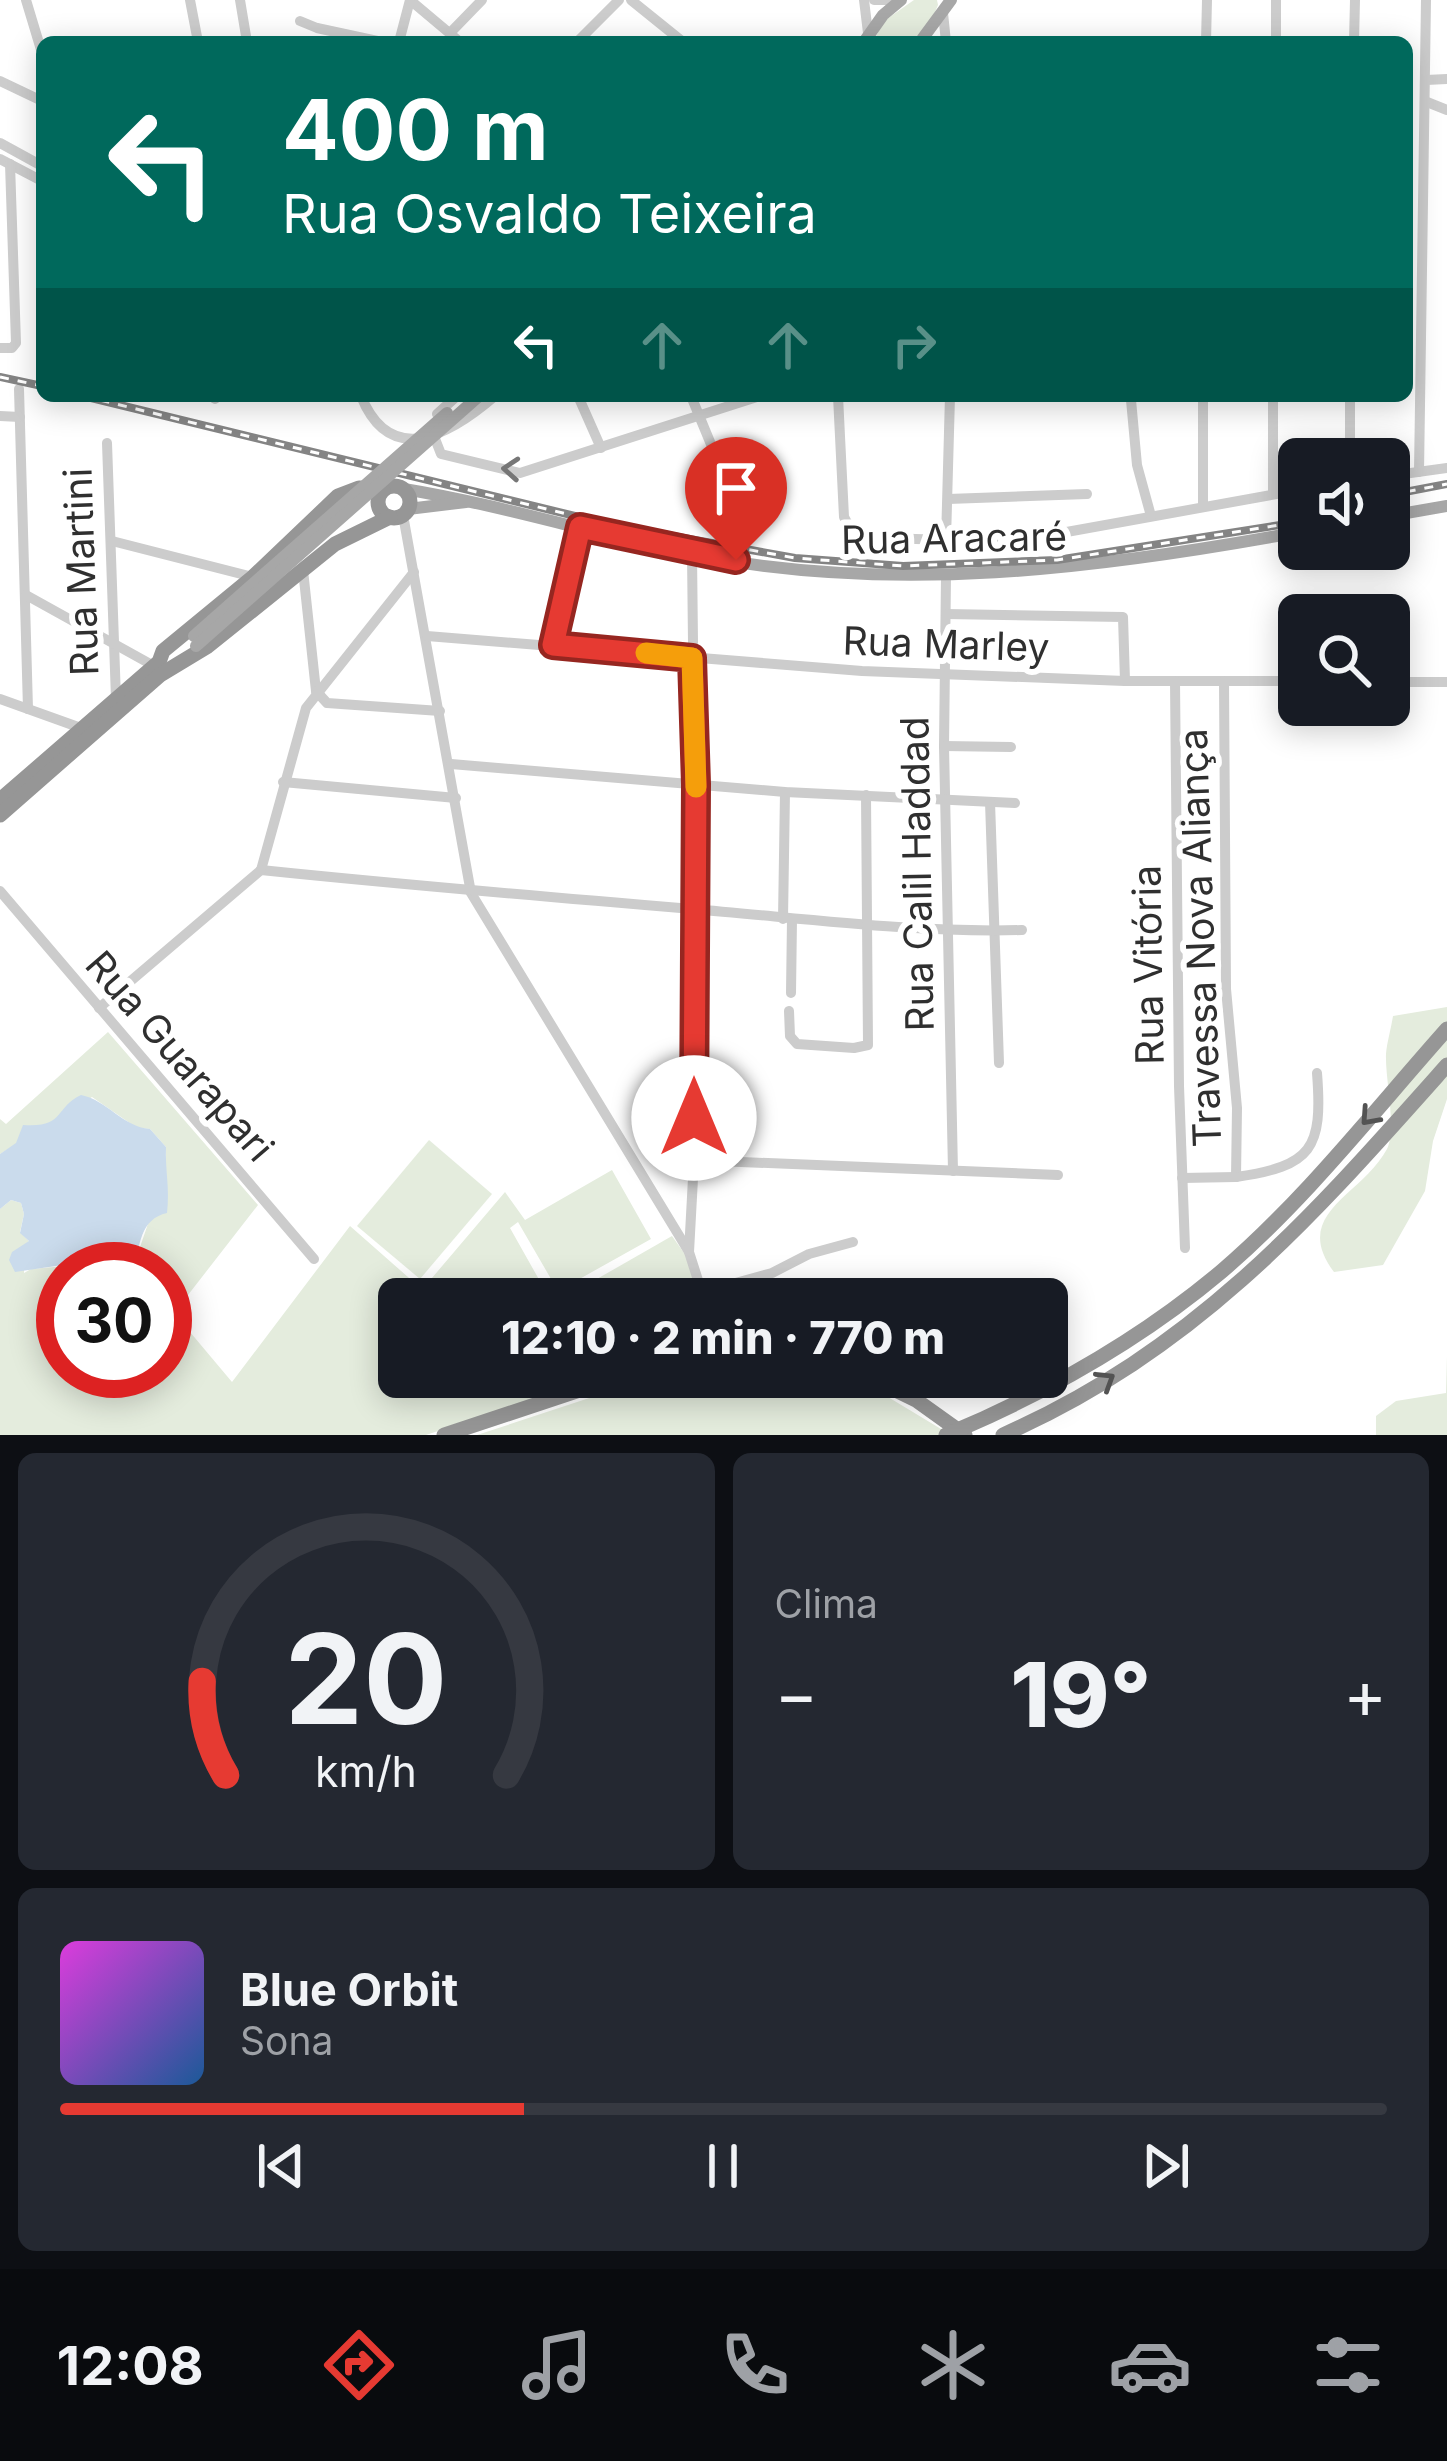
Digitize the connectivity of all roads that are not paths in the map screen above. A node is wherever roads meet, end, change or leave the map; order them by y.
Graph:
1 (26, 0) edge
2 (190, 0) edge
3 (240, 0) edge
4 (410, 0) edge
5 (482, 0) edge
6 (619, 0) edge
7 (631, 0) edge
8 (864, 0) edge
9 (874, 0) edge
10 (899, 0) edge
11 (1207, 0) edge
12 (1276, 0) edge
13 (1355, 0) edge
14 (1426, 0) edge
15 (945, 5) edge
16 (300, 20) dead end
17 (37, 36) edge
18 (197, 36) edge
19 (246, 36) edge
20 (354, 36) edge
21 (401, 36) edge
22 (453, 36) edge
23 (456, 36) edge
24 (583, 36) edge
25 (676, 36) edge
26 (866, 36) edge
27 (869, 36) edge
28 (924, 36) edge
29 (946, 36) edge
30 (1206, 36) edge
31 (1276, 36) edge
32 (1354, 36) edge
33 (1447, 79) edge
34 (1426, 80) junction
35 (0, 81) edge
36 (36, 98) edge
37 (1427, 102) junction
38 (1447, 110) edge
39 (0, 143) edge
40 (5, 162) edge
41 (36, 163) edge
42 (36, 178) edge
43 (0, 348) edge
44 (19, 389) dead end
45 (364, 402) edge
46 (450, 402) edge
47 (459, 402) edge
48 (472, 402) edge
49 (488, 402) edge
50 (581, 402) edge
51 (694, 402) edge
52 (741, 402) edge
53 (838, 402) edge
54 (950, 402) edge
55 (1131, 402) edge
56 (1203, 402) edge
57 (1273, 402) edge
58 (1351, 402) edge
59 (699, 415) junction
60 (0, 416) edge
61 (20, 417) junction
62 (432, 436) junction
63 (1350, 438) edge
64 (106, 443) dead end
65 (601, 448) junction
66 (716, 454) dead end
67 (1447, 468) edge
68 (1419, 472) junction
69 (1410, 473) edge
70 (404, 489) junction
71 (383, 490) junction
72 (1278, 493) edge
73 (1087, 494) dead end
74 (1273, 494) junction
75 (948, 500) junction
76 (470, 501) junction
77 (1203, 506) junction
78 (1447, 506) edge
79 (1410, 512) edge
80 (400, 514) junction
81 (1150, 516) junction
82 (580, 527) junction
83 (1278, 536) edge
84 (946, 539) junction
85 (112, 542) junction
86 (692, 554) junction
87 (302, 570) junction
88 (414, 572) junction
89 (946, 576) junction
90 (253, 577) junction
91 (26, 595) junction
92 (946, 614) junction
93 (427, 636) junction
94 (195, 641) junction
95 (116, 644) junction
96 (553, 645) junction
97 (692, 658) junction
98 (160, 666) junction
99 (943, 676) junction
100 (1125, 681) junction
101 (1175, 681) junction
102 (1224, 681) junction
103 (1278, 681) edge
104 (1410, 682) edge
105 (1447, 682) edge
106 (316, 692) junction
107 (0, 699) edge
108 (116, 699) junction
109 (28, 709) junction
110 (440, 711) junction
111 (81, 728) junction
112 (944, 746) junction
113 (1011, 747) dead end
114 (451, 764) junction
115 (284, 782) junction
116 (696, 784) junction
117 (785, 792) junction
118 (866, 795) junction
119 (456, 798) junction
120 (0, 800) edge
121 (945, 800) junction
122 (990, 802) junction
123 (1016, 803) dead end
124 (0, 815) edge
125 (261, 870) junction
126 (0, 891) edge
127 (472, 893) junction
128 (696, 910) junction
129 (788, 919) junction
130 (867, 925) junction
131 (948, 930) junction
132 (1022, 930) dead end
133 (998, 931) junction
134 (791, 993) dead end
135 (99, 1007) junction
136 (789, 1011) dead end
137 (1447, 1029) edge
138 (999, 1064) dead end
139 (1447, 1065) edge
140 (1317, 1073) dead end
141 (694, 1160) junction
142 (953, 1171) junction
143 (1058, 1175) dead end
144 (1181, 1178) junction
145 (1236, 1178) junction
146 (853, 1242) dead end
147 (1185, 1248) dead end
148 (689, 1252) junction
149 (314, 1259) dead end
150 (698, 1278) edge
151 (757, 1278) edge
152 (556, 1398) edge
153 (912, 1398) edge
154 (958, 1434) edge
155 (444, 1435) edge
156 (1003, 1435) edge

1 - 17 street
2 - 18 street
3 - 19 street
4 - 21 street
4 - 22 street
5 - 23 street
6 - 24 street
7 - 25 street
8 - 26 street
9 - 10 street
10 - 27 main road
11 - 30 street
12 - 31 street
13 - 32 street
14 - 34 street
15 - 28 main road
15 - 29 street
16 - 20 street
33 - 34 street
34 - 37 street
35 - 36 street
37 - 38 street
37 - 68 street
39 - 41 street
40 - 42 street
40 - 43 street
44 - 61 street
45 - 62 street
46 - 62 street
47 - 94 main road, bridge
48 - 94 main road, bridge
49 - 62 street
50 - 65 street
51 - 59 street
52 - 59 street
53 - 84 street
54 - 75 street
55 - 81 street
56 - 77 street
57 - 74 street
58 - 63 street
59 - 65 street
59 - 66 street
60 - 61 street
61 - 91 street
65 -> 62 street
64 - 85 street, Rua Martini
67 - 68 street
68 - 69 street
70 - 71 highway
70 - 76 main road, Rua Aracaré
70 - 80 highway
71 - 80 highway
71 - 90 highway
72 - 74 street
73 - 75 street
74 - 77 street
75 - 84 street
76 - 80 main road, Rua Aracaré
76 - 82 main road, Rua Aracaré
77 - 81 street
78 - 79 main road
80 - 87 highway
80 - 88 street
81 - 84 street
82 - 86 main road, Rua Aracaré
82 - 96 street
83 - 89 main road, Rua Aracaré
85 - 90 street
85 - 95 street, Rua Martini
86 - 89 main road, Rua Aracaré
86 - 97 street
87 - 98 highway
87 - 106 street
88 - 93 street
88 - 106 street
89 - 92 street, Rua Calil Haddad
90 - 98 highway
91 - 95 street
91 - 109 street
92 - 99 street, Rua Calil Haddad
92 - 100 street
93 - 96 street, Rua Marley
93 - 110 street
94 - 98 main road
95 - 98 street
95 - 108 street, Rua Martini
96 - 97 street, Rua Marley
97 - 99 street, Rua Marley
97 - 116 street
98 - 108 highway
98 - 124 highway
99 - 100 street, Rua Marley
99 - 112 street, Rua Calil Haddad
100 - 101 street, Rua Marley
101 - 102 street, Rua Marley
101 - 144 street, Rua Vitória
102 - 103 street, Rua Marley
102 - 145 street, Travessa Nova Aliança
104 - 105 street
106 - 110 street
106 - 115 street
107 - 109 street
108 - 111 highway
109 - 111 street
110 - 114 street
111 - 120 highway
112 - 113 street
112 - 121 street, Rua Calil Haddad
114 - 116 street
114 - 119 street
115 - 119 street
115 - 125 street
116 - 117 street
116 - 128 street
117 - 118 street
117 - 129 street
118 - 121 street
118 - 130 street
119 - 127 street
121 - 122 street
121 - 131 street, Rua Calil Haddad
122 - 123 street
122 - 133 street
125 - 127 street
125 - 135 street
126 - 135 street, Rua Guarapari
127 - 128 street
127 - 148 street
128 - 129 street
128 - 141 street
129 - 130 street
129 - 134 street
130 - 131 street
130 - 136 street
131 - 133 street
131 - 142 street, Rua Calil Haddad
132 - 133 street
133 - 138 street
135 - 149 street, Rua Guarapari
137 -> 154 highway, bridge
156 -> 139 highway
140 - 145 street, Travessa Nova Aliança
141 - 142 street
141 - 148 street
142 - 143 street
144 - 145 street
144 - 147 street, Rua Vitória
146 - 151 street
148 - 150 street
152 - 155 highway
153 - 154 highway

